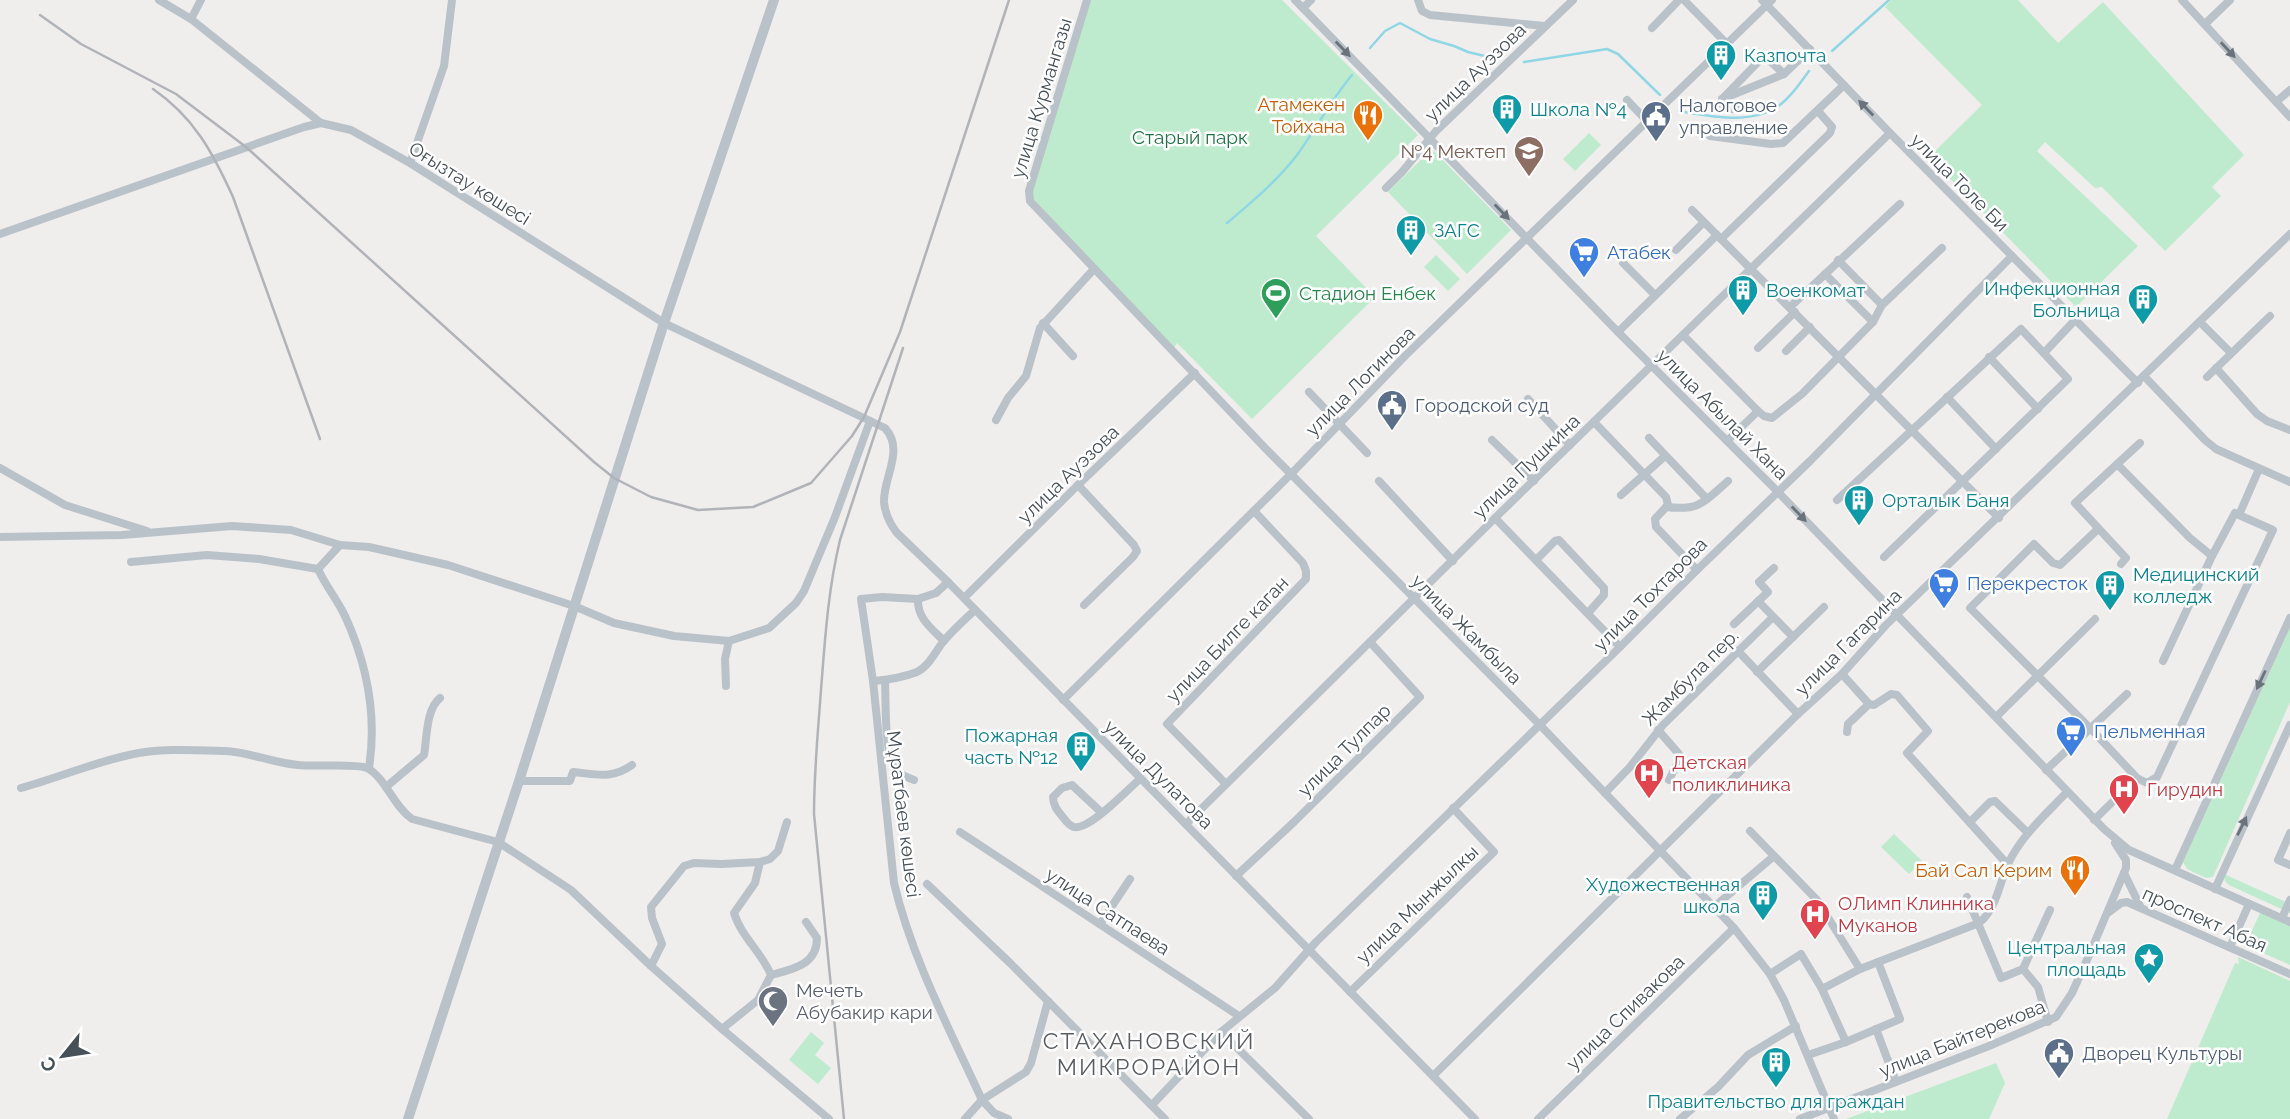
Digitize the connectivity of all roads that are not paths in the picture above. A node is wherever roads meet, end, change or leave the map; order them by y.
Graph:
1 (159, 0) edge
2 (201, 0) edge
3 (451, 0) edge
4 (774, 0) edge
5 (1087, 0) edge
6 (1295, 0) edge
7 (1311, 0) edge
8 (1418, 0) edge
9 (1573, 0) edge
10 (1681, 0) edge
11 (2182, 0) edge
12 (2230, 0) edge
13 (1767, 2) edge
14 (1303, 8) junction
15 (191, 19) junction
16 (2205, 24) junction
17 (1545, 26) junction
18 (1652, 28) dead end
19 (1727, 44) junction
20 (1811, 49) junction
21 (1784, 74) junction
22 (1844, 85) junction
23 (2290, 90) edge
24 (1722, 99) junction
25 (1627, 100) dead end
26 (2276, 102) junction
27 (1737, 109) dead end
28 (1818, 111) junction
29 (2290, 117) edge
30 (1647, 121) junction
31 (321, 124) junction
32 (1891, 133) junction
33 (1710, 136) dead end
34 (1431, 138) junction
35 (410, 163) junction
36 (1386, 188) dead end
37 (1900, 204) dead end
38 (1033, 206) joint
39 (1692, 210) dead end
40 (1704, 222) junction
41 (0, 234) edge
42 (2290, 234) edge
43 (1719, 237) junction
44 (1527, 238) junction
45 (1942, 248) dead end
46 (1675, 250) dead end
47 (2012, 256) junction
48 (1838, 260) junction
49 (1623, 263) dead end
50 (1750, 268) junction
51 (1094, 269) junction
52 (1825, 274) junction
53 (1655, 295) junction
54 (1882, 305) junction
55 (1792, 309) junction
56 (2270, 316) dead end
57 (2075, 320) junction
58 (1873, 322) junction
59 (2200, 322) junction
60 (664, 323) junction
61 (1043, 323) junction
62 (1810, 327) junction
63 (1618, 332) junction
64 (1683, 335) junction
65 (1758, 348) dead end
66 (1786, 351) dead end
67 (2044, 353) junction
68 (2231, 353) junction
69 (1073, 356) dead end
70 (1839, 356) junction
71 (1989, 357) junction
72 (1653, 365) junction
73 (2216, 368) junction
74 (1195, 373) junction
75 (2207, 377) dead end
76 (2142, 380) junction
77 (1308, 392) dead end
78 (1877, 394) junction
79 (1947, 397) junction
80 (1528, 400) dead end
81 (2038, 409) junction
82 (1758, 411) junction
83 (996, 420) dead end
84 (870, 421) junction
85 (1594, 422) junction
86 (1339, 425) junction
87 (885, 428) joint
88 (1911, 429) junction
89 (2290, 430) edge
90 (1648, 438) dead end
91 (1492, 440) dead end
92 (1727, 441) junction
93 (2140, 443) dead end
94 (1570, 445) junction
95 (1996, 449) junction
96 (1367, 453) dead end
97 (1665, 456) junction
98 (2117, 464) junction
99 (0, 468) edge
100 (2259, 469) junction
101 (1292, 473) junction
102 (1643, 474) junction
103 (1379, 481) dead end
104 (1534, 481) junction
105 (1728, 481) dead end
106 (1961, 482) junction
107 (2290, 482) edge
108 (1078, 485) junction
109 (1778, 492) junction
110 (1621, 495) dead end
111 (1707, 499) junction
112 (1837, 500) dead end
113 (1666, 507) junction
114 (1254, 511) junction
115 (2235, 513) dead end
116 (1495, 518) junction
117 (1999, 518) junction
118 (2098, 528) junction
119 (153, 533) junction
120 (0, 537) edge
121 (340, 545) junction
122 (2212, 556) junction
123 (1884, 557) dead end
124 (1536, 560) junction
125 (1453, 561) junction
126 (131, 562) dead end
127 (2120, 564) dead end
128 (1774, 568) dead end
129 (318, 569) junction
130 (1696, 569) junction
131 (948, 582) junction
132 (964, 598) junction
133 (1414, 598) junction
134 (918, 599) junction
135 (1758, 601) junction
136 (1084, 605) dead end
137 (574, 606) junction
138 (1824, 607) dead end
139 (975, 610) junction
140 (1588, 612) junction
141 (1897, 616) junction
142 (1773, 617) junction
143 (2290, 618) edge
144 (2095, 619) dead end
145 (1734, 624) dead end
146 (1793, 637) junction
147 (729, 641) junction
148 (944, 641) junction
149 (1370, 642) junction
150 (1620, 647) junction
151 (1738, 651) junction
152 (2163, 661) dead end
153 (1757, 671) junction
154 (1842, 674) junction
155 (2038, 677) junction
156 (886, 680) junction
157 (873, 681) junction
158 (726, 686) dead end
159 (2127, 694) dead end
160 (440, 698) dead end
161 (1063, 700) junction
162 (1869, 704) junction
163 (1798, 714) junction
164 (1996, 718) junction
165 (1540, 725) junction
166 (2290, 725) edge
167 (2091, 729) junction
168 (1658, 730) junction
169 (1847, 732) dead end
170 (632, 765) dead end
171 (369, 768) junction
172 (2046, 770) junction
173 (2137, 778) junction
174 (1140, 779) junction
175 (914, 780) dead end
176 (1669, 780) dead end
177 (519, 781) junction
178 (1226, 785) junction
179 (386, 787) junction
180 (21, 788) dead end
181 (2067, 792) junction
182 (1605, 793) junction
183 (1453, 808) junction
184 (1102, 813) junction
185 (2094, 820) junction
186 (787, 822) dead end
187 (1970, 822) junction
188 (1186, 824) junction
189 (2104, 829) junction
190 (1749, 831) dead end
191 (960, 832) dead end
192 (2028, 833) junction
193 (2290, 833) edge
194 (499, 842) junction
195 (2129, 850) joint
196 (1661, 851) junction
197 (1774, 856) junction
198 (760, 862) junction
199 (2008, 864) junction
200 (2290, 865) edge
201 (2175, 870) junction
202 (2124, 873) junction
203 (1236, 876) junction
204 (1130, 879) dead end
205 (927, 884) dead end
206 (2215, 888) junction
207 (1967, 897) dead end
208 (2290, 900) edge
209 (2249, 904) junction
210 (1714, 907) junction
211 (2141, 908) junction
212 (2050, 910) dead end
213 (2109, 912) junction
214 (2286, 920) edge
215 (806, 922) dead end
216 (1979, 923) junction
217 (1100, 924) junction
218 (1734, 928) junction
219 (2230, 947) junction
220 (1309, 951) junction
221 (1878, 962) junction
222 (651, 966) junction
223 (1860, 969) junction
224 (2023, 969) junction
225 (1770, 974) junction
226 (2290, 974) edge
227 (771, 975) junction
228 (1822, 989) junction
229 (1350, 992) junction
230 (1048, 1001) junction
231 (1239, 1016) junction
232 (2049, 1022) junction
233 (1796, 1026) junction
234 (1876, 1028) junction
235 (722, 1029) junction
236 (1221, 1032) junction
237 (1846, 1042) junction
238 (1808, 1055) junction
239 (1433, 1076) junction
240 (1896, 1082) junction
241 (982, 1100) junction
242 (1152, 1105) junction
243 (1830, 1108) junction
244 (408, 1119) edge
245 (829, 1119) edge
246 (965, 1119) edge
247 (1009, 1119) edge
248 (1166, 1119) edge
249 (1309, 1119) edge
250 (1475, 1119) edge
251 (1538, 1119) edge
252 (1681, 1119) edge
253 (1800, 1119) edge
254 (1834, 1119) edge

1 - 15 street
2 - 15 street
3 - 35 street
4 - 60 street
5 - 38 street, улица Курмангазы
6 - 14 street, улица Абылай Хана
7 - 14 street
8 - 17 street
9 - 17 street, улица Ауэзова
10 - 18 street
10 - 19 street
11 - 16 street
12 - 16 street
13 - 19 street, улица Логинова
13 - 20 street, улица Толе Би
14 -> 34 street, улица Абылай Хана
15 - 31 street
16 -> 26 street
17 - 34 street, улица Ауэзова
19 - 30 street, улица Логинова
20 - 21 street
20 - 22 street, улица Толе Би
21 - 24 street
21 - 24 street
22 - 28 street
32 -> 22 street, улица Толе Би
23 - 26 street
24 - 27 street
25 - 30 street
26 - 29 street
28 - 33 street
28 - 43 street
30 - 44 street, улица Логинова
31 - 35 street, Оғызтау көшесі
31 - 41 street, Оғызтау көшесі
32 - 47 street, улица Толе Би
32 - 50 street, улица Пушкина
34 - 36 street, улица Ауэзова
34 -> 44 street, улица Абылай Хана
35 - 60 street, Оғызтау көшесі
37 - 48 street
38 - 51 street, улица Жамбыла
39 - 40 street
40 - 43 street
40 - 46 street
42 - 59 street, улица Гагарина
43 - 50 street
43 - 53 street
44 - 63 street, улица Абылай Хана
44 - 86 street, улица Логинова
45 - 54 street
47 - 57 street, улица Толе Би
47 - 78 street, улица Тохтарова
48 - 52 street
48 - 54 street
49 - 53 street
50 - 55 street
50 - 64 street, улица Пушкина
51 - 61 street
51 - 74 street, улица Жамбыла
52 - 55 street
52 - 58 street
53 - 63 street
54 - 58 street
55 - 62 street
55 - 65 street
56 - 68 street
57 - 67 street
57 - 76 street, улица Толе Би
58 - 70 street
59 - 68 street
59 - 76 street, улица Гагарина
60 - 84 street, Оғызтау көшесі
60 - 137 street
61 - 69 street
61 - 83 street
62 - 66 street
62 - 70 street
63 - 72 street, улица Абылай Хана
64 - 72 street, улица Пушкина
64 - 82 street
67 - 71 street
67 - 81 street
68 - 73 street
70 - 78 street
70 - 82 street
71 - 79 street
71 - 81 street
72 - 85 street, улица Пушкина
72 - 92 street, улица Абылай Хана
73 - 75 street
73 - 89 street
74 - 101 street, улица Жамбыла
74 - 108 street, улица Ауэзова
76 - 100 street, улица Толе Би
76 - 117 street, улица Гагарина
77 - 86 street
78 - 88 street
78 - 109 street, улица Тохтарова
79 - 88 street
79 - 95 street
80 - 94 street
81 - 95 street
82 - 92 street
84 - 87 street, Оғызтау көшесі
84 - 147 street
85 - 94 street, улица Пушкина
85 - 102 street
86 - 96 street
86 - 101 street, улица Логинова
87 - 131 street, улица Дулатова
88 - 106 street
88 - 112 street
90 - 97 street
91 - 104 street
92 - 109 street, улица Абылай Хана
93 - 98 street
94 - 104 street, улица Пушкина
95 - 106 street
97 - 102 street
97 - 111 street
98 - 118 street
98 - 122 street
99 - 119 street
100 - 107 street, улица Толе Би
100 - 173 street
101 - 114 street, улица Логинова
101 - 133 street, улица Жамбыла
102 - 110 street
102 - 113 street
103 - 125 street
104 - 116 street, улица Пушкина
105 - 111 street
106 - 117 street
106 - 123 street
108 - 132 street, улица Ауэзова
108 - 136 street
109 - 130 street, улица Тохтарова
109 -> 141 street, улица Абылай Хана
111 - 113 street
113 - 130 street
114 - 161 street, улица Логинова
114 - 178 street, улица Билге каган
115 - 122 street
116 - 124 street
116 - 125 street, улица Пушкина
117 - 141 street, улица Гагарина
118 - 127 street
118 - 155 street
119 - 120 street
119 - 121 street
121 - 129 street
121 - 137 street
122 - 152 street
124 - 140 street
124 - 140 street
125 - 133 street, улица Пушкина
126 - 129 street
128 - 135 street
129 - 171 street
130 - 150 street, улица Тохтарова
131 - 132 street, улица Дулатова
131 - 134 street
132 - 139 street, улица Дулатова
133 - 149 street, улица Пушкина
133 - 165 street, улица Жамбыла
134 - 148 street
134 - 157 street, Мұратбаев көшесі
135 - 142 street
135 - 145 street
137 - 147 street
137 - 177 street
138 - 146 street
139 - 148 street
139 - 161 street, улица Дулатова
140 - 150 street
141 - 154 street, улица Гагарина
141 - 164 street, улица Абылай Хана
142 - 146 street
142 - 151 street, Жамбула пер.
143 -> 201 street
144 - 155 street
146 - 153 street
147 - 158 street
148 - 156 street
149 - 178 street, улица Пушкина
149 - 203 street, улица Тулпар
150 - 165 street, улица Тохтарова
151 - 153 street
151 - 168 street, Жамбула пер.
153 - 163 street
154 - 162 street
154 - 163 street, улица Гагарина
155 - 164 street
155 - 167 street
156 - 157 street
156 - 175 street
157 - 241 street, Мұратбаев көшесі
159 - 167 street
160 - 179 street
161 - 174 street, улица Дулатова
162 - 169 street
162 - 187 street
163 - 196 street, улица Гагарина
164 - 172 street, улица Абылай Хана
165 - 182 street, улица Жамбыла
165 - 183 street, улица Тохтарова
206 -> 166 street
167 - 172 street
167 - 173 street
168 - 176 street
168 - 182 street, Жамбула пер.
170 - 177 street
171 - 179 street
171 - 180 street
172 - 181 street, улица Абылай Хана
173 - 185 street
174 - 184 street
174 - 188 street, улица Дулатова
177 - 194 street
178 - 188 street, улица Пушкина
179 - 194 street
181 - 185 street, улица Абылай Хана
181 - 192 street
182 - 196 street, улица Жамбыла
183 - 220 street, улица Тохтарова
183 - 229 street, улица Мынжылкы
184 - 184 street
185 - 189 street, улица Абылай Хана
186 - 198 street
187 - 192 street
187 - 199 street
188 - 203 street, улица Дулатова
189 - 195 street, улица Абылай Хана
189 - 202 street
190 - 197 street
191 - 217 street, улица Сатпаева
192 - 199 street
193 - 200 street
194 - 222 street
194 - 244 street
195 - 201 street, проспект Абая
196 - 210 street, улица Жамбыла
196 - 239 street, улица Гагарина
197 - 210 street
197 - 223 street
198 - 222 street
198 - 227 street
199 - 216 street
201 - 206 street, проспект Абая
202 - 211 street
202 - 213 street, улица Байтерекова
203 - 220 street, улица Дулатова
204 - 217 street
205 - 230 street, Мұратбаев көшесі
206 - 209 street, проспект Абая
207 - 216 street
208 - 214 street
209 - 214 street, проспект Абая
209 - 219 street
210 - 218 street, улица Жамбыла
211 - 213 street, проспект Абая
211 - 219 street, проспект Абая
212 - 224 street
213 - 232 street, улица Байтерекова
215 - 227 street
216 - 221 street
216 - 224 street
217 - 231 street, улица Сатпаева
218 - 225 street, улица Жамбыла
218 - 251 street, улица Спивакова
219 - 226 street, проспект Абая
220 - 229 street, улица Дулатова
220 - 231 street, улица Тохтарова
221 - 223 street
221 - 234 street
222 - 235 street
223 - 228 street
224 - 232 street
225 - 228 street
225 - 233 street, улица Жамбыла
227 - 235 street
228 - 237 street
229 - 239 street, улица Дулатова
230 - 241 street
230 - 242 street, Мұратбаев көшесі
231 - 236 street
232 - 240 street, улица Байтерекова
233 - 238 street, улица Жамбыла
233 - 252 street
234 - 237 street
234 - 240 street
235 - 245 street
236 - 242 street
236 - 249 street
237 - 238 street
238 - 243 street, улица Жамбыла
239 - 250 street, улица Дулатова
240 - 243 street, улица Байтерекова
241 - 246 street
241 - 247 street
242 - 248 street, Мұратбаев көшесі
243 - 253 street, улица Байтерекова
243 - 254 street, улица Жамбыла

